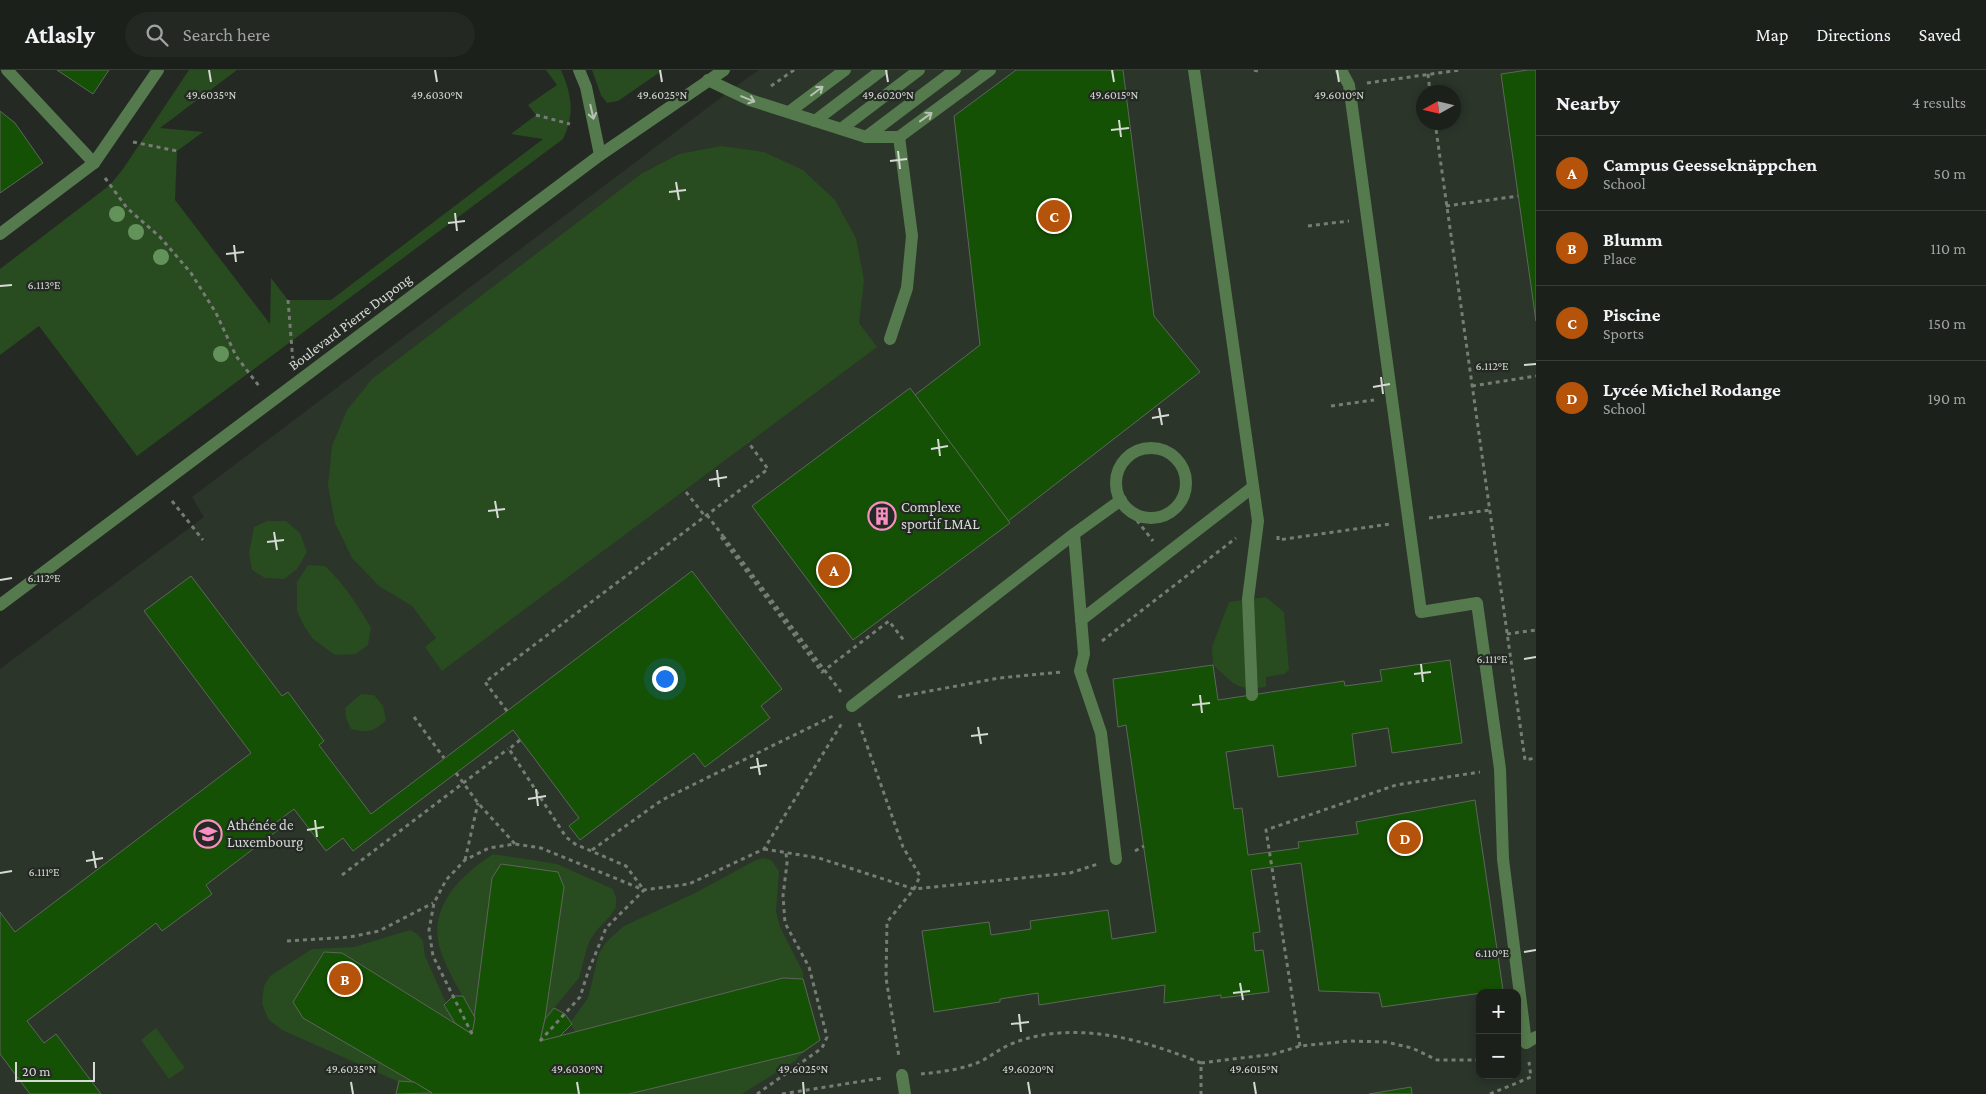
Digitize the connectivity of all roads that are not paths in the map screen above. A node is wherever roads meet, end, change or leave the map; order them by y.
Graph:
1 (6, 70) edge
2 (158, 70) edge
3 (579, 70) edge
4 (724, 70) edge
5 (845, 70) edge
6 (882, 70) edge
7 (920, 70) edge
8 (955, 70) edge
9 (990, 70) edge
10 (1194, 70) edge
11 (1341, 70) edge
12 (708, 80) junction
13 (789, 112) junction
14 (815, 121) junction
15 (841, 129) junction
16 (866, 137) junction
17 (899, 137) junction
18 (600, 155) junction
19 (94, 163) junction
20 (0, 234) edge
21 (890, 339) dead end
22 (1253, 487) junction
23 (1121, 500) junction
24 (1074, 534) junction
25 (0, 605) edge
26 (1081, 620) junction
27 (1252, 695) dead end
28 (852, 706) road end
29 (1116, 859) road end
30 (1531, 1040) edge
31 (902, 1075) road end
32 (905, 1094) edge

1 - 19 street
2 - 19 street
3 -> 18 street
4 - 12 street, Boulevard Pierre Dupong
13 -> 5 street
6 - 14 street
7 - 15 street
8 - 16 street
17 -> 9 street
10 - 22 street
11 - 30 street
12 -> 13 street
12 - 18 street, Boulevard Pierre Dupong
13 - 14 street
14 - 15 street
15 - 16 street
16 - 17 street
17 - 21 street
18 - 25 street, Boulevard Pierre Dupong
19 - 20 street
22 - 26 street
22 - 27 street
23 - 23 street
23 - 24 street
24 - 26 street
24 - 28 street
26 - 29 street
31 - 32 street

